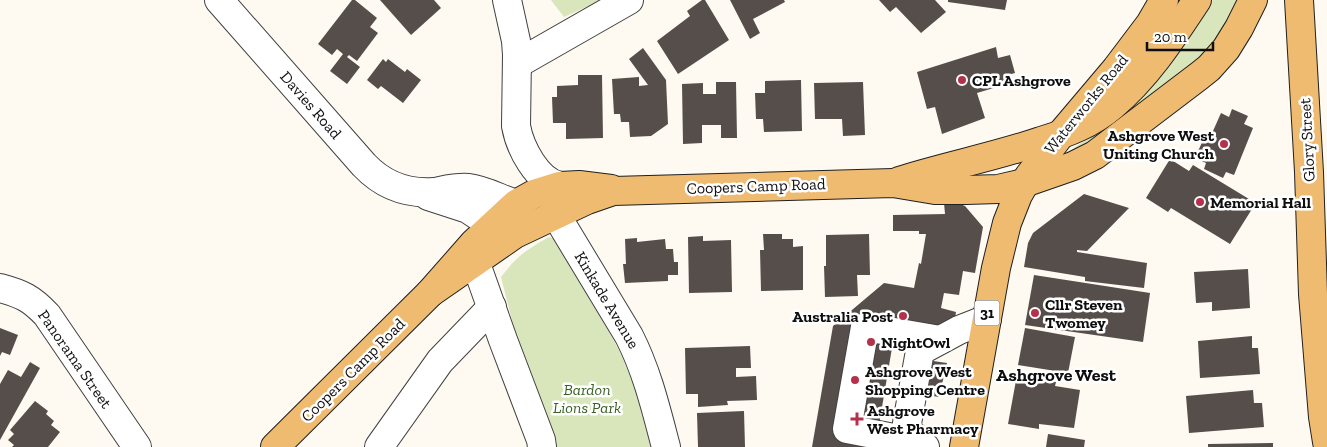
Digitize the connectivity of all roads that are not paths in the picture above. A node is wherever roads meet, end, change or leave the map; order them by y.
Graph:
1 (219, 0) edge
2 (507, 0) edge
3 (629, 0) edge
4 (1164, 0) edge
5 (1197, 0) edge
6 (1254, 0) edge
7 (1296, 5) edge
8 (517, 64) junction
9 (1062, 134) junction
10 (893, 183) junction
11 (1024, 183) junction
12 (415, 192) junction
13 (556, 196) junction
14 (516, 204) junction
15 (492, 225) junction
16 (528, 228) junction
17 (476, 261) junction
18 (0, 288) edge
19 (430, 293) junction
20 (492, 307) junction
21 (986, 318) junction
22 (940, 340) junction
23 (1327, 442) edge
24 (923, 445) edge
25 (137, 447) edge
26 (276, 447) edge
27 (379, 447) edge
28 (542, 447) edge
29 (666, 447) edge
30 (964, 447) edge

1 - 12 street, Davies Road
2 - 8 street
3 - 8 street
4 - 9 main road, Waterworks Road / 31
5 - 9 main road, Coopers Camp Road
6 - 11 main road, Waterworks Road
7 - 23 main road, Glory Street
8 - 13 street
9 - 10 main road, Coopers Camp Road
9 - 11 main road, Waterworks Road / 31
10 - 11 main road, Coopers Camp Road
10 - 13 main road, Coopers Camp Road
11 - 21 main road, Waterworks Road / 31
12 - 14 street, Davies Road
12 - 15 street, Davies Road
13 - 14 main road, Coopers Camp Road
13 - 16 main road, Coopers Camp Road
13 - 29 street, Kinkade Avenue
14 - 15 main road, Coopers Camp Road
14 - 16 main road
15 - 16 main road
15 - 19 main road, Coopers Camp Road
16 - 17 main road, Coopers Camp Road
17 - 19 main road, Coopers Camp Road
17 - 20 street
18 - 25 street, Panorama Street
19 - 26 main road, Coopers Camp Road
20 - 27 street
20 - 28 street
21 - 22 street
21 - 30 main road, Waterworks Road / 31
22 - 24 street
22 - 24 street

